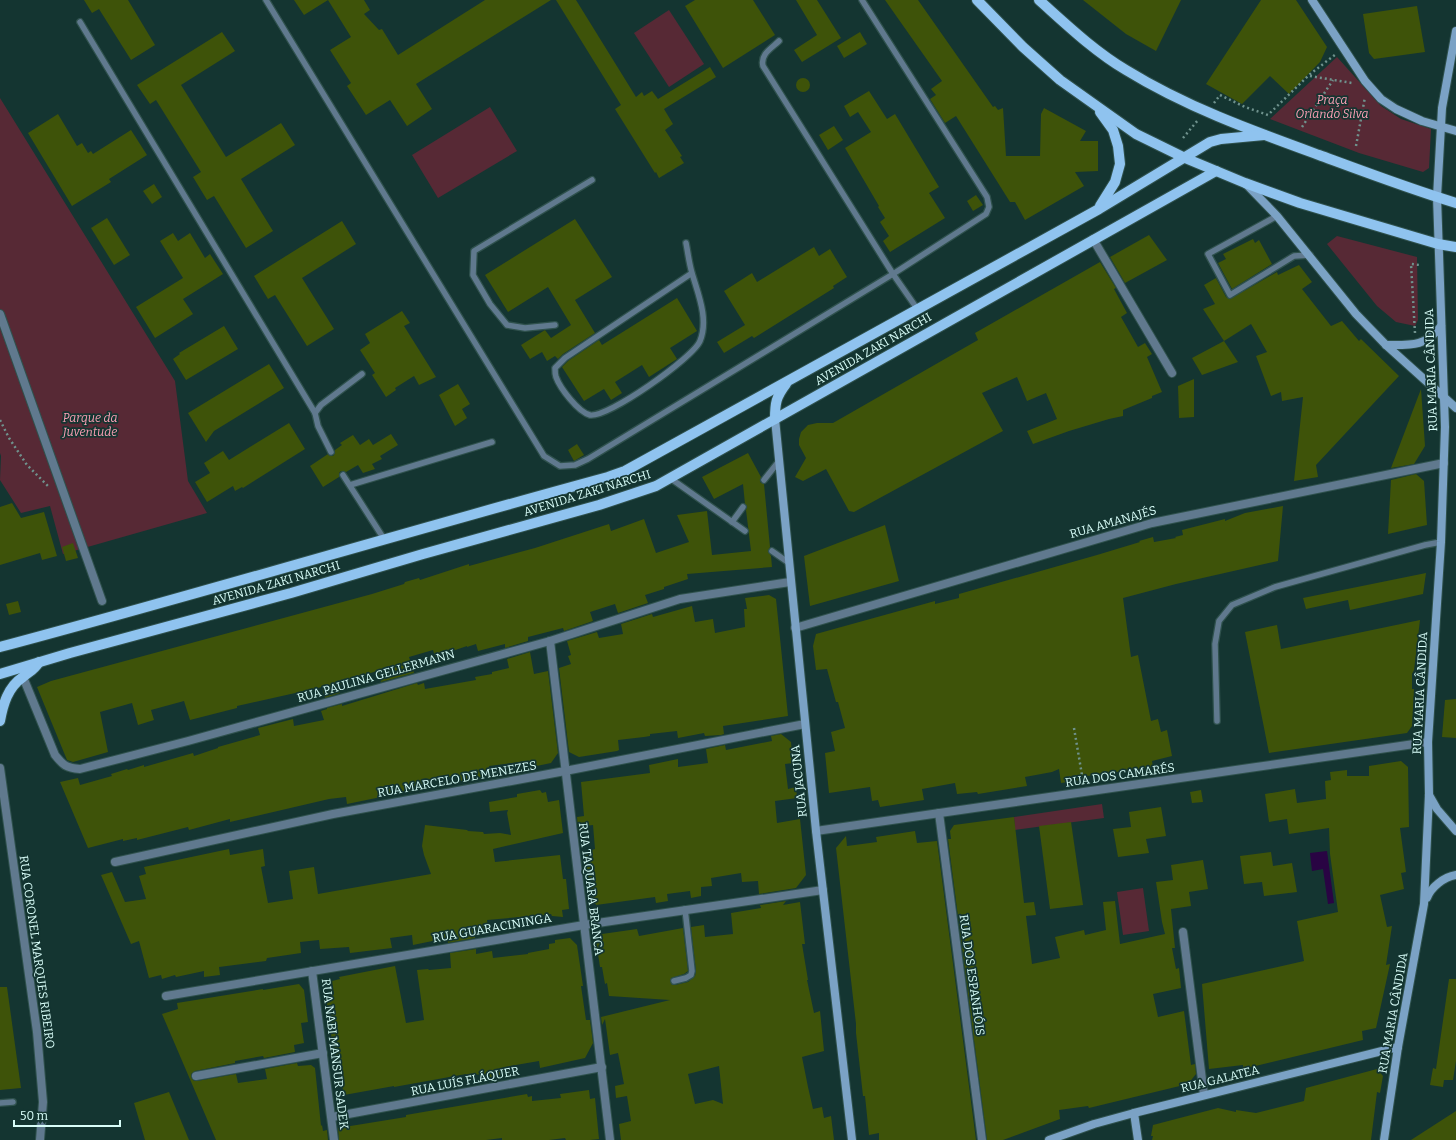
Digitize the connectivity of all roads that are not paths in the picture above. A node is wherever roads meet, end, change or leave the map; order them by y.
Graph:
1 (266, 0) edge
2 (862, 0) edge
3 (977, 0) edge
4 (1039, 0) edge
5 (1312, 0) edge
6 (80, 22) dead end
7 (1456, 31) edge
8 (779, 41) dead end
9 (1097, 107) junction
10 (1440, 126) junction
11 (1456, 131) edge
12 (1264, 135) junction
13 (1185, 158) junction
14 (1216, 171) junction
15 (592, 180) dead end
16 (1245, 183) junction
17 (1437, 197) junction
18 (1456, 203) edge
19 (1099, 208) junction
20 (1277, 216) junction
21 (1093, 239) junction
22 (686, 243) dead end
23 (1438, 244) junction
24 (1456, 247) edge
25 (1310, 255) junction
26 (692, 273) junction
27 (893, 274) junction
28 (918, 310) junction
29 (0, 314) edge
30 (555, 325) dead end
31 (1441, 326) junction
32 (1386, 345) junction
33 (1172, 373) dead end
34 (362, 374) dead end
35 (789, 381) junction
36 (1444, 398) junction
37 (1456, 408) edge
38 (315, 413) junction
39 (775, 419) junction
40 (492, 442) dead end
41 (331, 452) dead end
42 (779, 461) junction
43 (1444, 463) junction
44 (343, 475) dead end
45 (670, 478) junction
46 (764, 480) dead end
47 (350, 485) junction
48 (743, 507) dead end
49 (732, 522) junction
50 (744, 531) dead end
51 (384, 539) junction
52 (1441, 542) junction
53 (772, 551) dead end
54 (789, 563) junction
55 (790, 582) junction
56 (102, 601) dead end
57 (795, 628) junction
58 (550, 641) junction
59 (0, 647) edge
60 (39, 662) junction
61 (0, 674) edge
62 (23, 677) junction
63 (0, 721) edge
64 (1217, 721) dead end
65 (805, 724) junction
66 (1428, 742) junction
67 (0, 768) edge
68 (564, 771) junction
69 (1429, 794) junction
70 (938, 814) junction
71 (816, 831) junction
72 (1456, 831) edge
73 (115, 862) dead end
74 (1456, 875) edge
75 (823, 890) junction
76 (1424, 904) junction
77 (685, 909) junction
78 (584, 925) junction
79 (1183, 932) dead end
80 (312, 971) junction
81 (674, 981) dead end
82 (166, 996) dead end
83 (1398, 1047) junction
84 (323, 1053) junction
85 (602, 1068) junction
86 (196, 1076) dead end
87 (1204, 1095) junction
88 (13, 1102) dead end
89 (0, 1103) edge
90 (1134, 1113) junction
91 (332, 1117) junction
92 (40, 1140) edge
93 (334, 1140) edge
94 (610, 1140) edge
95 (852, 1140) edge
96 (982, 1140) edge
97 (1049, 1140) edge
98 (1138, 1140) edge
99 (1384, 1140) edge

1 - 27 lane
2 - 27 lane
3 - 9 main road
4 - 12 main road
5 - 10 main road
6 - 38 lane
7 - 10 main road, RUA MARIA CÂNDIDA
8 - 27 lane
9 - 13 main road
9 - 19 main road
10 - 11 main road
10 - 17 main road, RUA MARIA CÂNDIDA
12 - 13 main road, AVENIDA ZAKI NARCHI
12 - 17 main road
13 - 14 main road
13 - 19 main road, AVENIDA ZAKI NARCHI
14 - 16 main road
14 - 21 main road, AVENIDA ZAKI NARCHI
15 - 30 lane
16 - 20 main road
16 - 23 main road
17 - 18 main road
17 - 23 main road, RUA MARIA CÂNDIDA
19 - 28 main road, AVENIDA ZAKI NARCHI
20 - 25 main road
20 - 25 lane
21 - 33 street
21 - 39 main road, AVENIDA ZAKI NARCHI
22 - 26 lane
23 - 24 main road
23 - 31 main road, RUA MARIA CÂNDIDA
25 - 32 main road
26 - 26 lane
27 - 28 lane
28 - 35 main road, AVENIDA ZAKI NARCHI
29 - 56 street
31 - 32 main road
31 - 36 main road, RUA MARIA CÂNDIDA
32 - 36 main road
34 - 38 lane
35 - 39 main road
35 - 51 main road, AVENIDA ZAKI NARCHI
36 - 37 main road
36 - 43 main road, RUA MARIA CÂNDIDA
38 - 41 lane
39 - 42 main road, RUA JACUNA
39 - 45 main road, AVENIDA ZAKI NARCHI
40 - 47 lane
42 - 46 lane
42 - 54 main road, RUA JACUNA
43 - 52 main road, RUA MARIA CÂNDIDA
43 - 57 street, RUA AMANAJÉS
44 - 47 lane
45 - 49 lane
45 - 60 main road, AVENIDA ZAKI NARCHI
47 - 51 lane
48 - 49 lane
49 - 50 lane
51 - 59 main road, AVENIDA ZAKI NARCHI
52 - 64 lane
52 - 66 main road, RUA MARIA CÂNDIDA
53 - 54 lane
54 - 55 main road, RUA JACUNA
55 - 57 main road, RUA JACUNA
55 - 58 street, RUA PAULINA GELLERMANN
57 - 65 main road, RUA JACUNA
58 - 62 street, RUA PAULINA GELLERMANN
58 - 68 street, RUA TAQUARA BRANCA
60 - 61 main road, AVENIDA ZAKI NARCHI
60 - 62 main road
62 - 63 main road
65 - 68 street, RUA MARCELO DE MENEZES
65 - 71 main road, RUA JACUNA
66 - 69 main road, RUA MARIA CÂNDIDA
66 - 70 street, RUA DOS CAMARÉS
67 - 92 street, RUA CORONEL MARQUES RIBEIRO
68 - 73 street, RUA MARCELO DE MENEZES
68 - 78 street, RUA TAQUARA BRANCA
69 - 72 main road
69 - 76 main road, RUA MARIA CÂNDIDA
70 - 71 street, RUA DOS CAMARÉS
70 - 96 street, RUA DOS ESPANHÓIS
71 - 75 main road, RUA JACUNA
74 - 76 main road
75 - 77 street, RUA GUARACININGA
75 - 95 main road, RUA JACUNA
76 - 83 main road, RUA MARIA CÂNDIDA
77 - 78 street, RUA GUARACININGA
77 - 81 lane
78 - 80 street, RUA GUARACININGA
78 - 85 street, RUA TAQUARA BRANCA
79 - 87 street
80 - 82 street, RUA GUARACININGA
80 - 84 street, RUA NABI MANSUR SADEK
83 - 87 main road, RUA GALATEA
83 - 99 main road, RUA MARIA CÂNDIDA
84 - 86 street
84 - 91 street, RUA NABI MANSUR SADEK
85 - 91 street, RUA LUÍS FLÁQUER
85 - 94 street, RUA TAQUARA BRANCA
87 - 90 main road, RUA GALATEA
88 - 89 lane
90 - 97 main road, RUA GALATEA
90 - 98 main road
91 - 93 street, RUA NABI MANSUR SADEK

